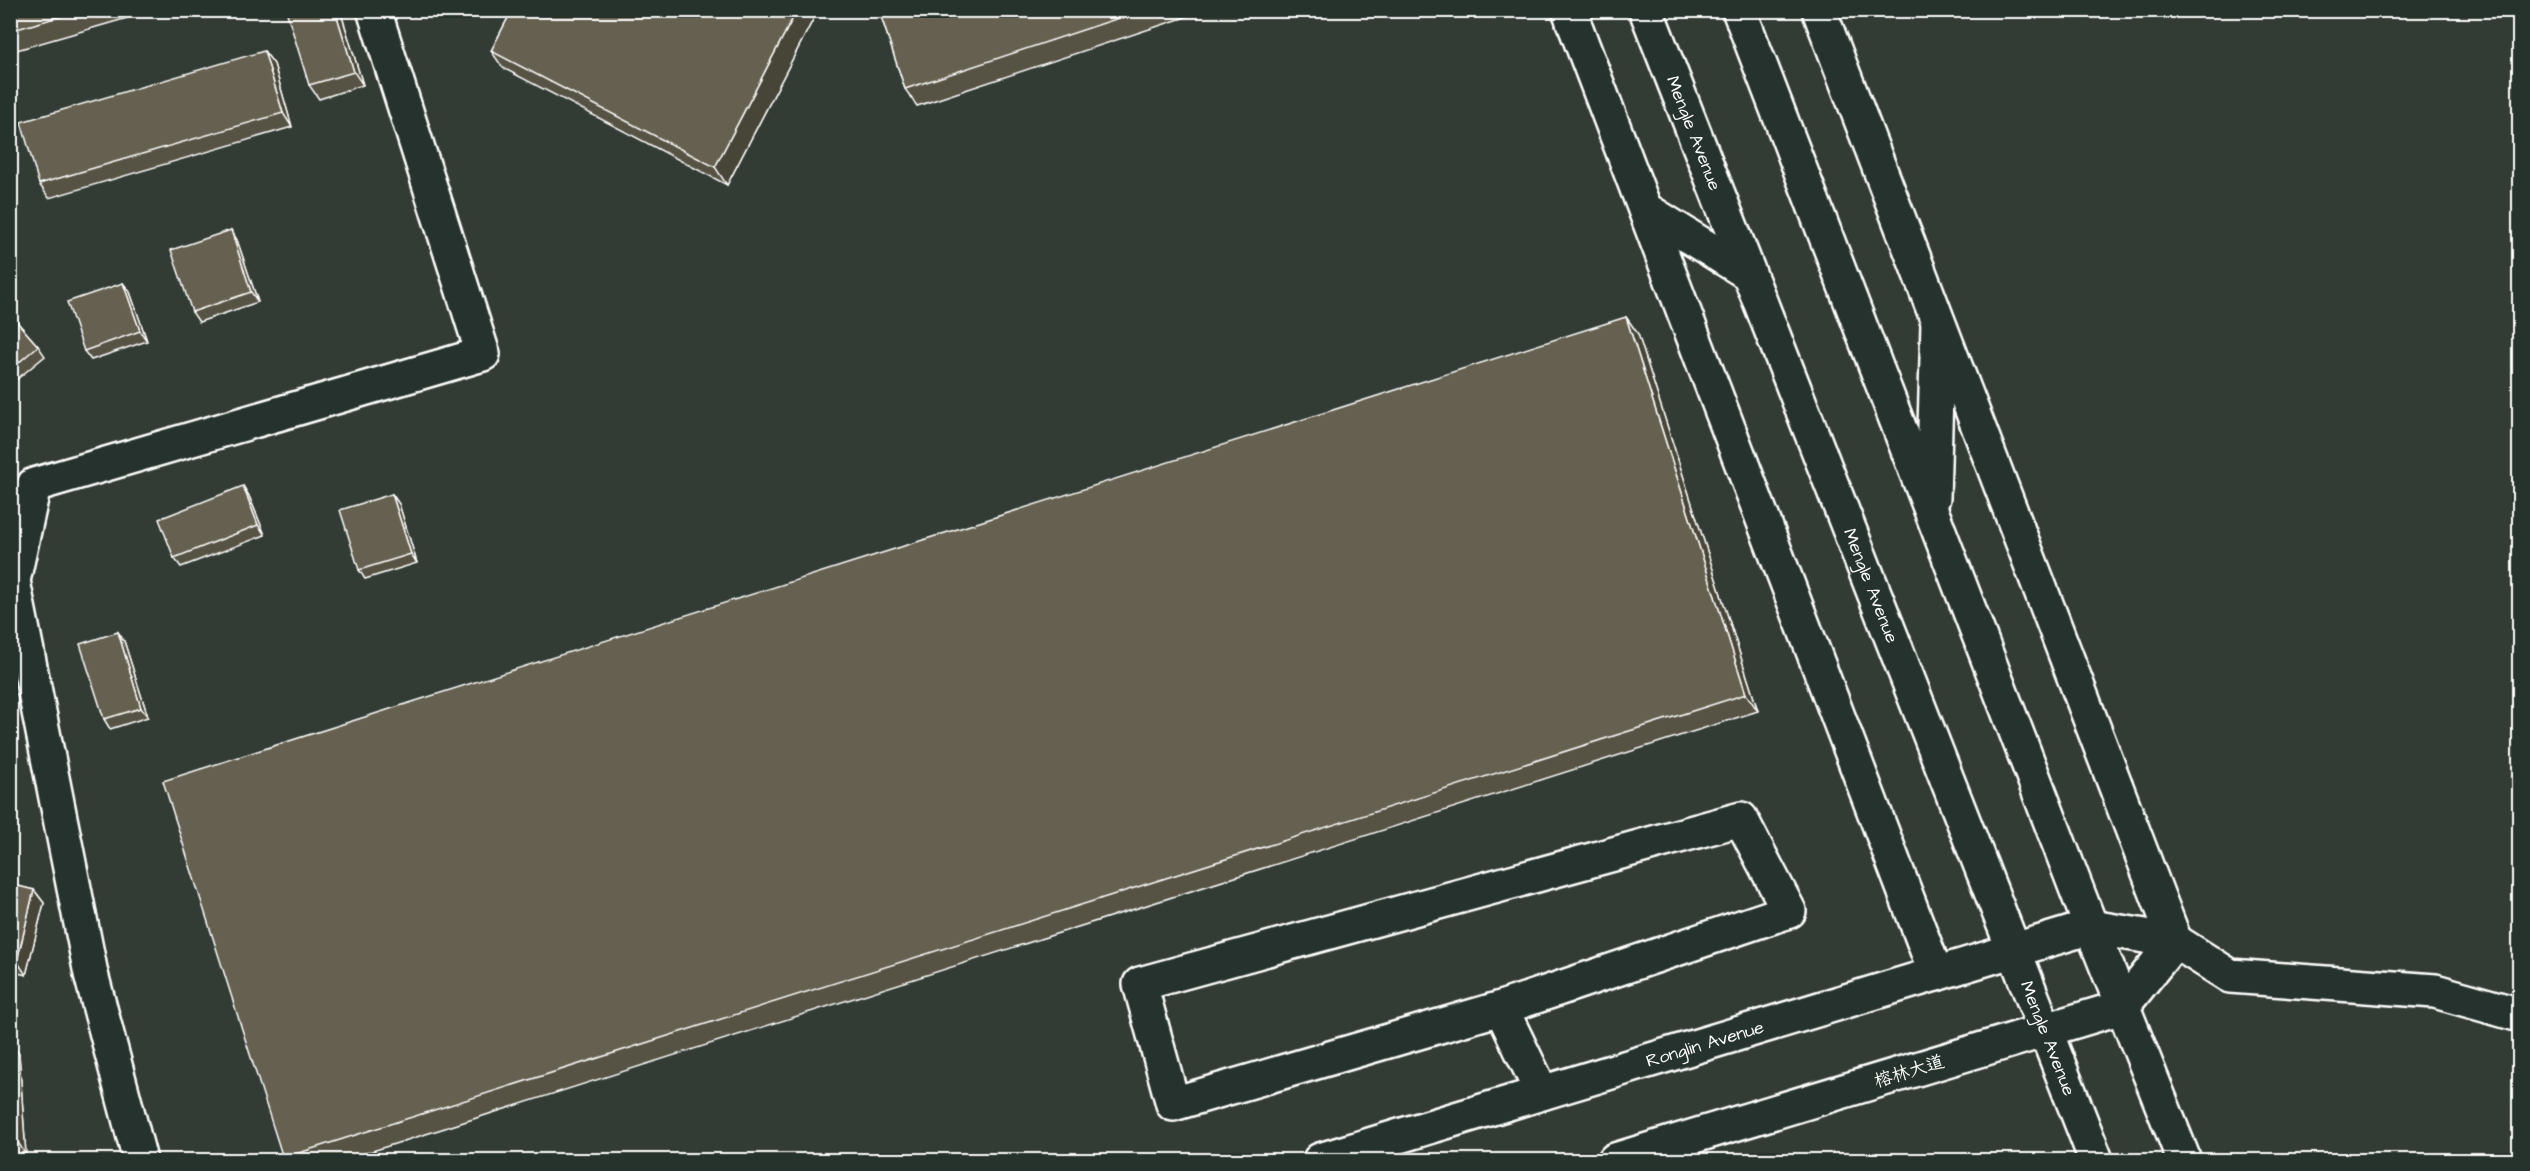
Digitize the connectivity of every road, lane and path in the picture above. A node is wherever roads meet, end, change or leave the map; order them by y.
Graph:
1 (374, 10) edge
2 (1646, 10) edge
3 (1739, 10) edge
4 (1820, 10) edge
5 (1573, 14) edge
6 (1645, 209) junction
7 (1749, 274) junction
8 (1938, 323) junction
9 (1933, 515) junction
10 (2091, 927) junction
11 (2175, 941) junction
12 (2012, 950) junction
13 (1936, 974) junction
14 (2122, 1007) junction
15 (1501, 1008) junction
16 (2520, 1015) edge
17 (2043, 1030) junction
18 (1542, 1093) junction
19 (1623, 1159) edge
20 (140, 1161) edge
21 (1320, 1161) edge
22 (2096, 1161) edge
23 (2184, 1161) edge

1 - 20 street
2 - 7 street, Mengle Avenue
3 - 9 street
4 - 8 street
5 - 6 street
6 - 7 street
6 - 13 street
7 - 12 street, Mengle Avenue
8 - 9 street
8 - 11 street
9 - 10 street
10 - 11 street
10 - 12 street, Ronglin Avenue
10 - 14 street
11 - 14 street
11 - 16 street
12 - 13 street, Ronglin Avenue
12 - 17 street, Mengle Avenue
13 - 18 street, Ronglin Avenue
14 - 17 street, 榕林大道
14 - 23 street
15 - 15 street
15 - 18 street
17 - 19 street, 榕林大道
17 - 22 street, Mengle Avenue
18 - 21 street, Ronglin Avenue

